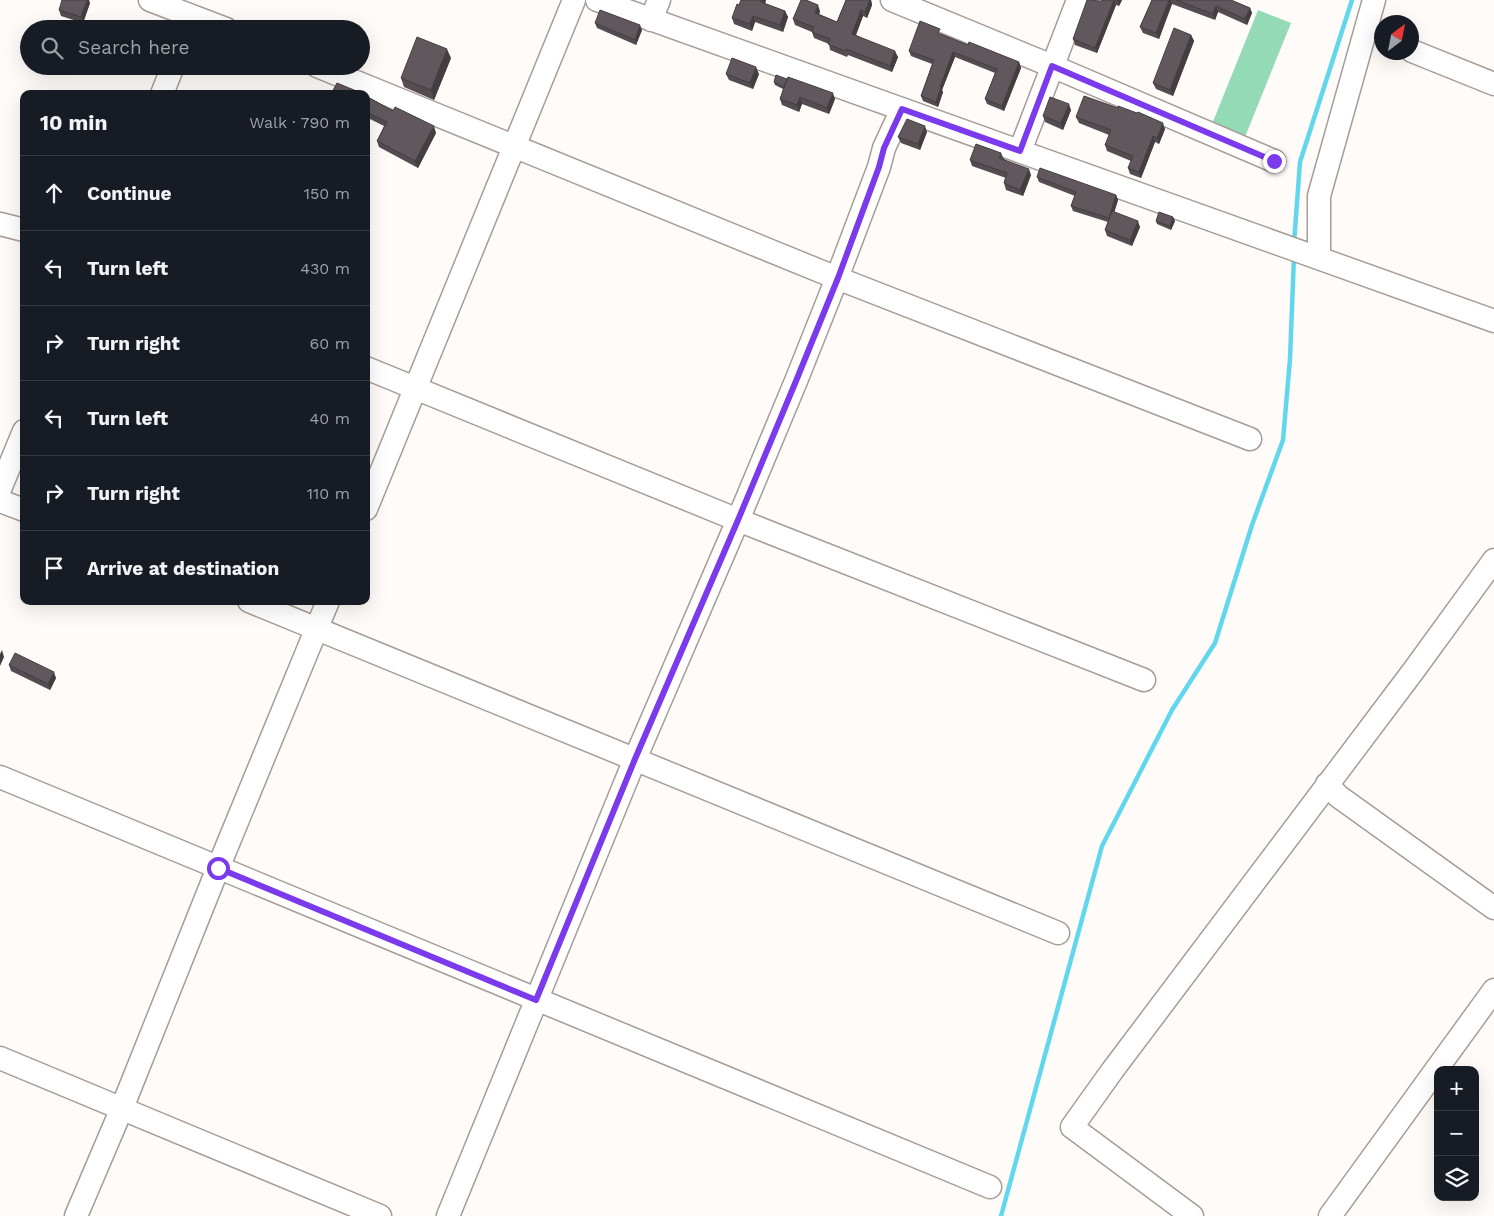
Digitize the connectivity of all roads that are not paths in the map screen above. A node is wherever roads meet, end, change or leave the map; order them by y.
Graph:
1 (150, 0) edge
2 (574, 0) edge
3 (597, 0) edge
4 (892, 0) edge
5 (1078, 0) edge
6 (1374, 0) edge
7 (655, 10) edge
8 (194, 15) edge
9 (1373, 35) edge
10 (1419, 54) edge
11 (1052, 66) junction
12 (169, 75) edge
13 (338, 75) edge
14 (1494, 84) edge
15 (164, 90) edge
16 (902, 109) junction
17 (514, 148) junction
18 (1020, 151) junction
19 (1274, 161) dead end
20 (0, 224) edge
21 (20, 229) edge
22 (1318, 257) junction
23 (838, 278) junction
24 (1494, 321) edge
25 (370, 370) edge
26 (416, 388) junction
27 (1250, 439) dead end
28 (20, 441) edge
29 (0, 489) edge
30 (370, 498) edge
31 (0, 501) edge
32 (20, 508) edge
33 (738, 520) junction
34 (1494, 560) edge
35 (259, 605) edge
36 (326, 605) edge
37 (317, 629) junction
38 (1144, 680) dead end
39 (635, 759) junction
40 (0, 778) edge
41 (1327, 784) junction
42 (218, 868) junction
43 (1494, 908) edge
44 (1058, 933) dead end
45 (1494, 990) edge
46 (536, 1000) junction
47 (0, 1058) edge
48 (122, 1108) junction
49 (990, 1187) dead end
50 (76, 1216) edge
51 (380, 1216) edge
52 (448, 1216) edge
53 (1192, 1216) edge
54 (1330, 1216) edge

1 - 8 street
2 - 17 street
3 - 7 street
4 - 11 street
5 - 11 street
6 - 9 street
7 - 16 street
9 - 22 street
10 - 14 street
11 - 18 street
11 - 19 street
12 - 15 street
13 - 17 street
16 - 18 street
16 - 23 street
17 - 23 street
17 - 26 street
18 - 22 street
20 - 21 street
22 - 24 street
23 - 27 street
23 - 33 street
25 - 26 street
26 - 30 street
26 - 33 street
28 - 29 street
31 - 32 street
33 - 38 street
33 - 39 street
34 - 41 street
35 - 37 street
36 - 37 street
37 - 39 street
37 - 42 street
39 - 44 street
39 - 46 street
40 - 42 street
41 - 43 street
41 - 53 street
42 - 46 street
42 - 48 street
45 - 54 street
46 - 49 street
46 - 52 street
47 - 48 street
48 - 50 street
48 - 51 street

